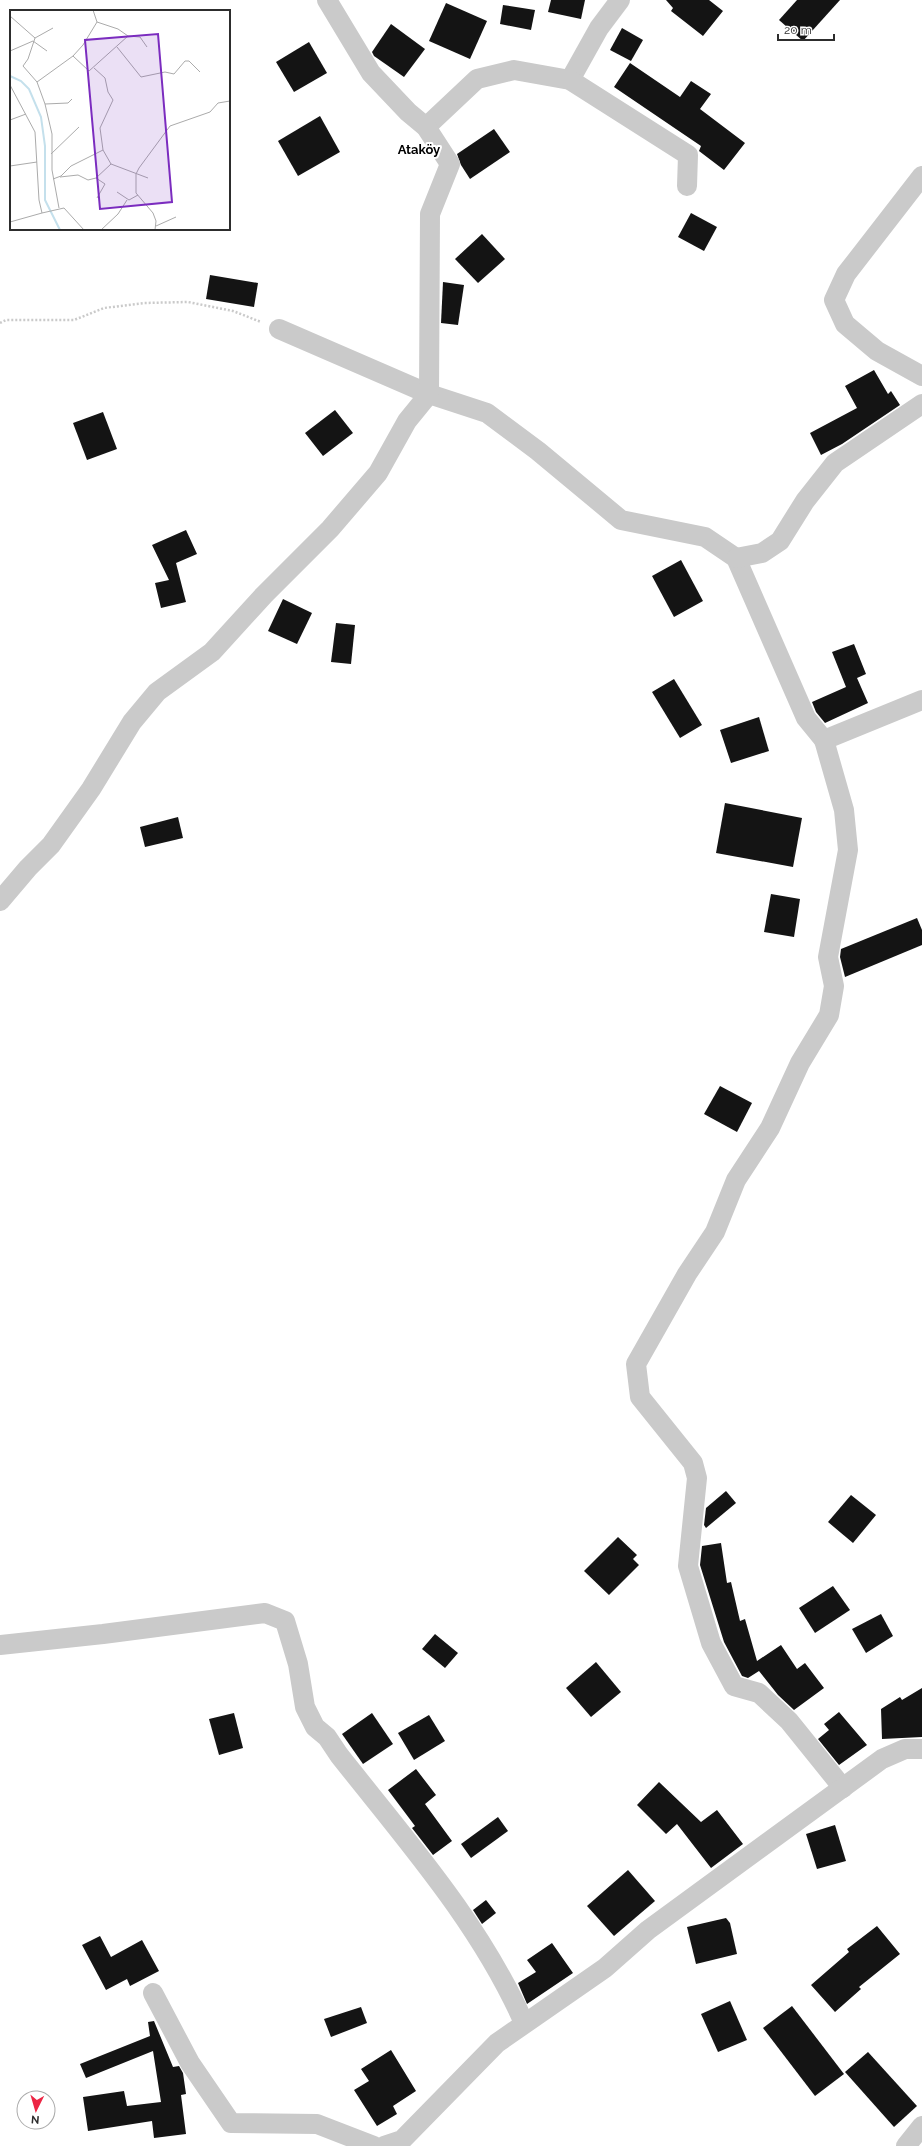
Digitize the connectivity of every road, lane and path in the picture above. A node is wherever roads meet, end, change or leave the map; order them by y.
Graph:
1 (327, 0) edge
2 (620, 0) edge
3 (570, 80) junction
4 (426, 127) junction
5 (922, 176) edge
6 (687, 186) dead end
7 (0, 323) edge
8 (279, 329) joint
9 (922, 376) edge
10 (429, 394) junction
11 (922, 404) edge
12 (736, 558) junction
13 (922, 700) edge
14 (824, 740) junction
15 (0, 901) edge
16 (0, 1645) edge
17 (922, 1749) edge
18 (843, 1788) junction
19 (152, 1993) dead end
20 (524, 2023) junction
21 (922, 2126) edge
22 (374, 2146) edge
23 (384, 2146) edge
24 (906, 2146) edge

1 - 4 street
2 - 3 street
3 - 4 street
3 - 6 street
4 - 10 street
5 - 9 street
7 - 8 path
8 - 10 street
10 - 12 street
10 - 15 street
11 - 12 street
12 - 14 street
13 - 14 street
14 - 18 street
16 - 20 street
17 - 18 street
18 - 20 street
19 - 22 street
20 - 23 street
21 - 24 street

